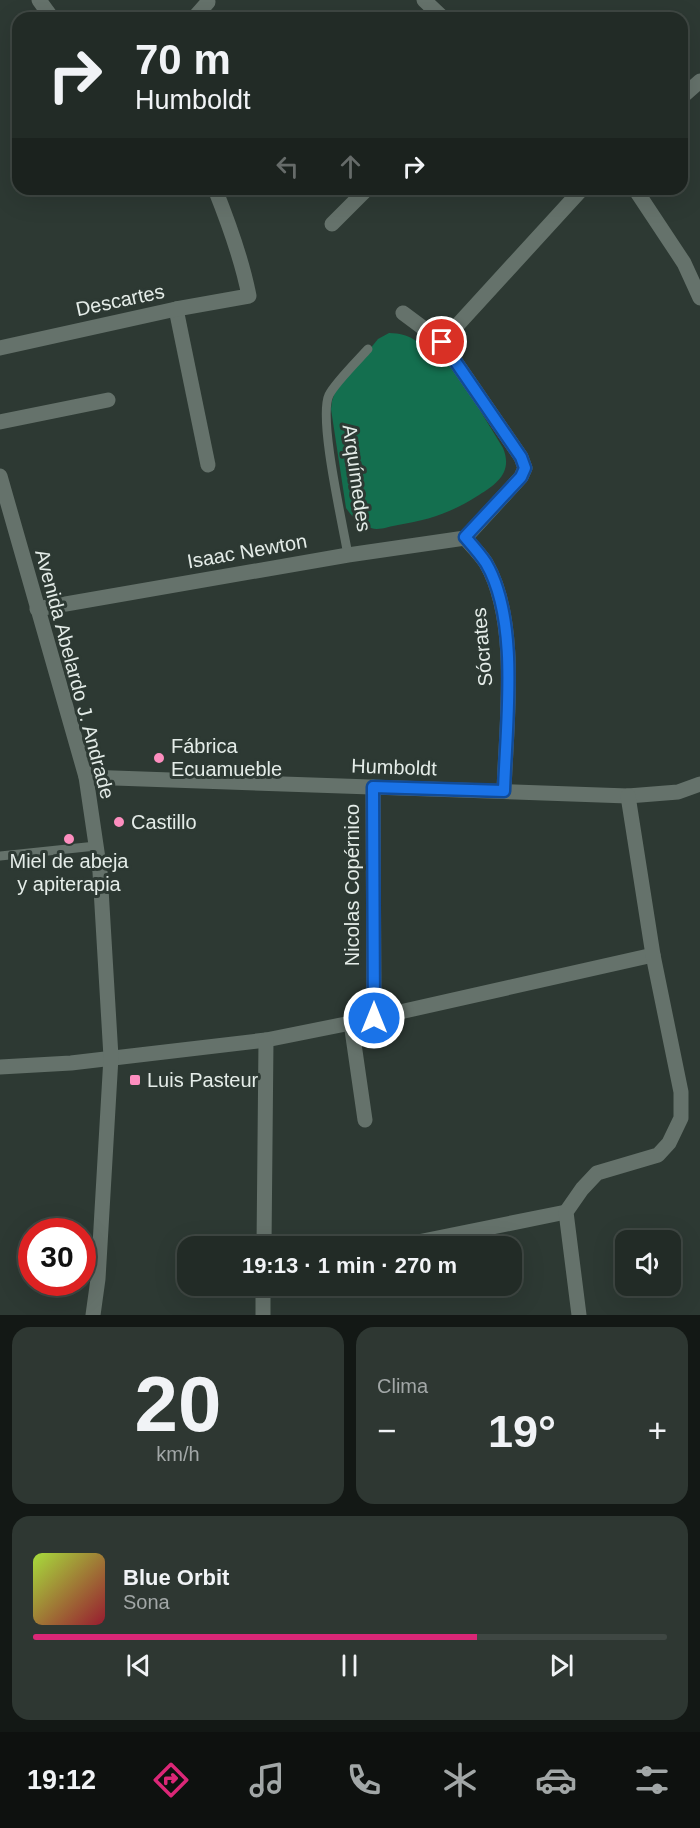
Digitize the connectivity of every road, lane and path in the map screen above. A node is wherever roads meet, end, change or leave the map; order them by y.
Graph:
1 (424, 0) edge
2 (208, 2) dead end
3 (199, 12) edge
4 (437, 12) edge
5 (700, 81) edge
6 (688, 92) edge
7 (217, 195) edge
8 (361, 195) edge
9 (577, 195) edge
10 (639, 195) edge
11 (332, 224) dead end
12 (700, 298) edge
13 (176, 309) junction
14 (403, 313) dead end
15 (442, 342) junction
16 (0, 348) edge
17 (368, 348) dead end
18 (108, 400) dead end
19 (0, 422) edge
20 (208, 465) dead end
21 (0, 476) edge
22 (4, 503) edge
23 (465, 537) junction
24 (348, 555) junction
25 (37, 609) junction
26 (86, 777) junction
27 (700, 784) edge
28 (373, 787) junction
29 (504, 791) junction
30 (628, 796) junction
31 (96, 846) junction
32 (0, 856) edge
33 (653, 955) junction
34 (374, 1018) junction
35 (351, 1023) junction
36 (266, 1040) junction
37 (111, 1057) junction
38 (0, 1067) edge
39 (365, 1120) dead end
40 (566, 1212) junction
41 (264, 1236) edge
42 (447, 1236) edge
43 (263, 1296) edge
44 (93, 1315) edge
45 (263, 1315) edge
46 (579, 1315) edge

1 - 4 street
2 - 3 street
5 - 6 street
7 - 13 street, Descartes
8 - 11 street
9 - 15 street
10 - 12 street
13 - 16 street, Descartes
13 - 20 street
14 - 15 street
15 - 23 street
17 - 24 lane, Arquímedes
18 - 19 street
21 - 22 street, Avenida Abelardo J. Andrade
22 - 25 street, Avenida Abelardo J. Andrade
23 - 24 street, Isaac Newton
23 - 29 street, Sócrates
24 - 25 street, Isaac Newton
25 - 26 street, Avenida Abelardo J. Andrade
26 - 28 street, Humboldt
26 - 31 street, Avenida Abelardo J. Andrade
27 - 30 street, Humboldt
28 - 29 street, Humboldt
28 - 34 street, Nicolas Copérnico
29 - 30 street, Humboldt
30 - 33 street
31 - 32 lane
31 - 37 street, Avenida Abelardo J. Andrade
33 - 34 street
33 - 40 street
34 - 35 street
35 - 36 street
35 - 39 street
36 - 37 street
36 - 41 street
37 - 38 street
37 - 44 street, Avenida Abelardo J. Andrade
40 - 42 street
40 - 46 street
43 - 45 street

